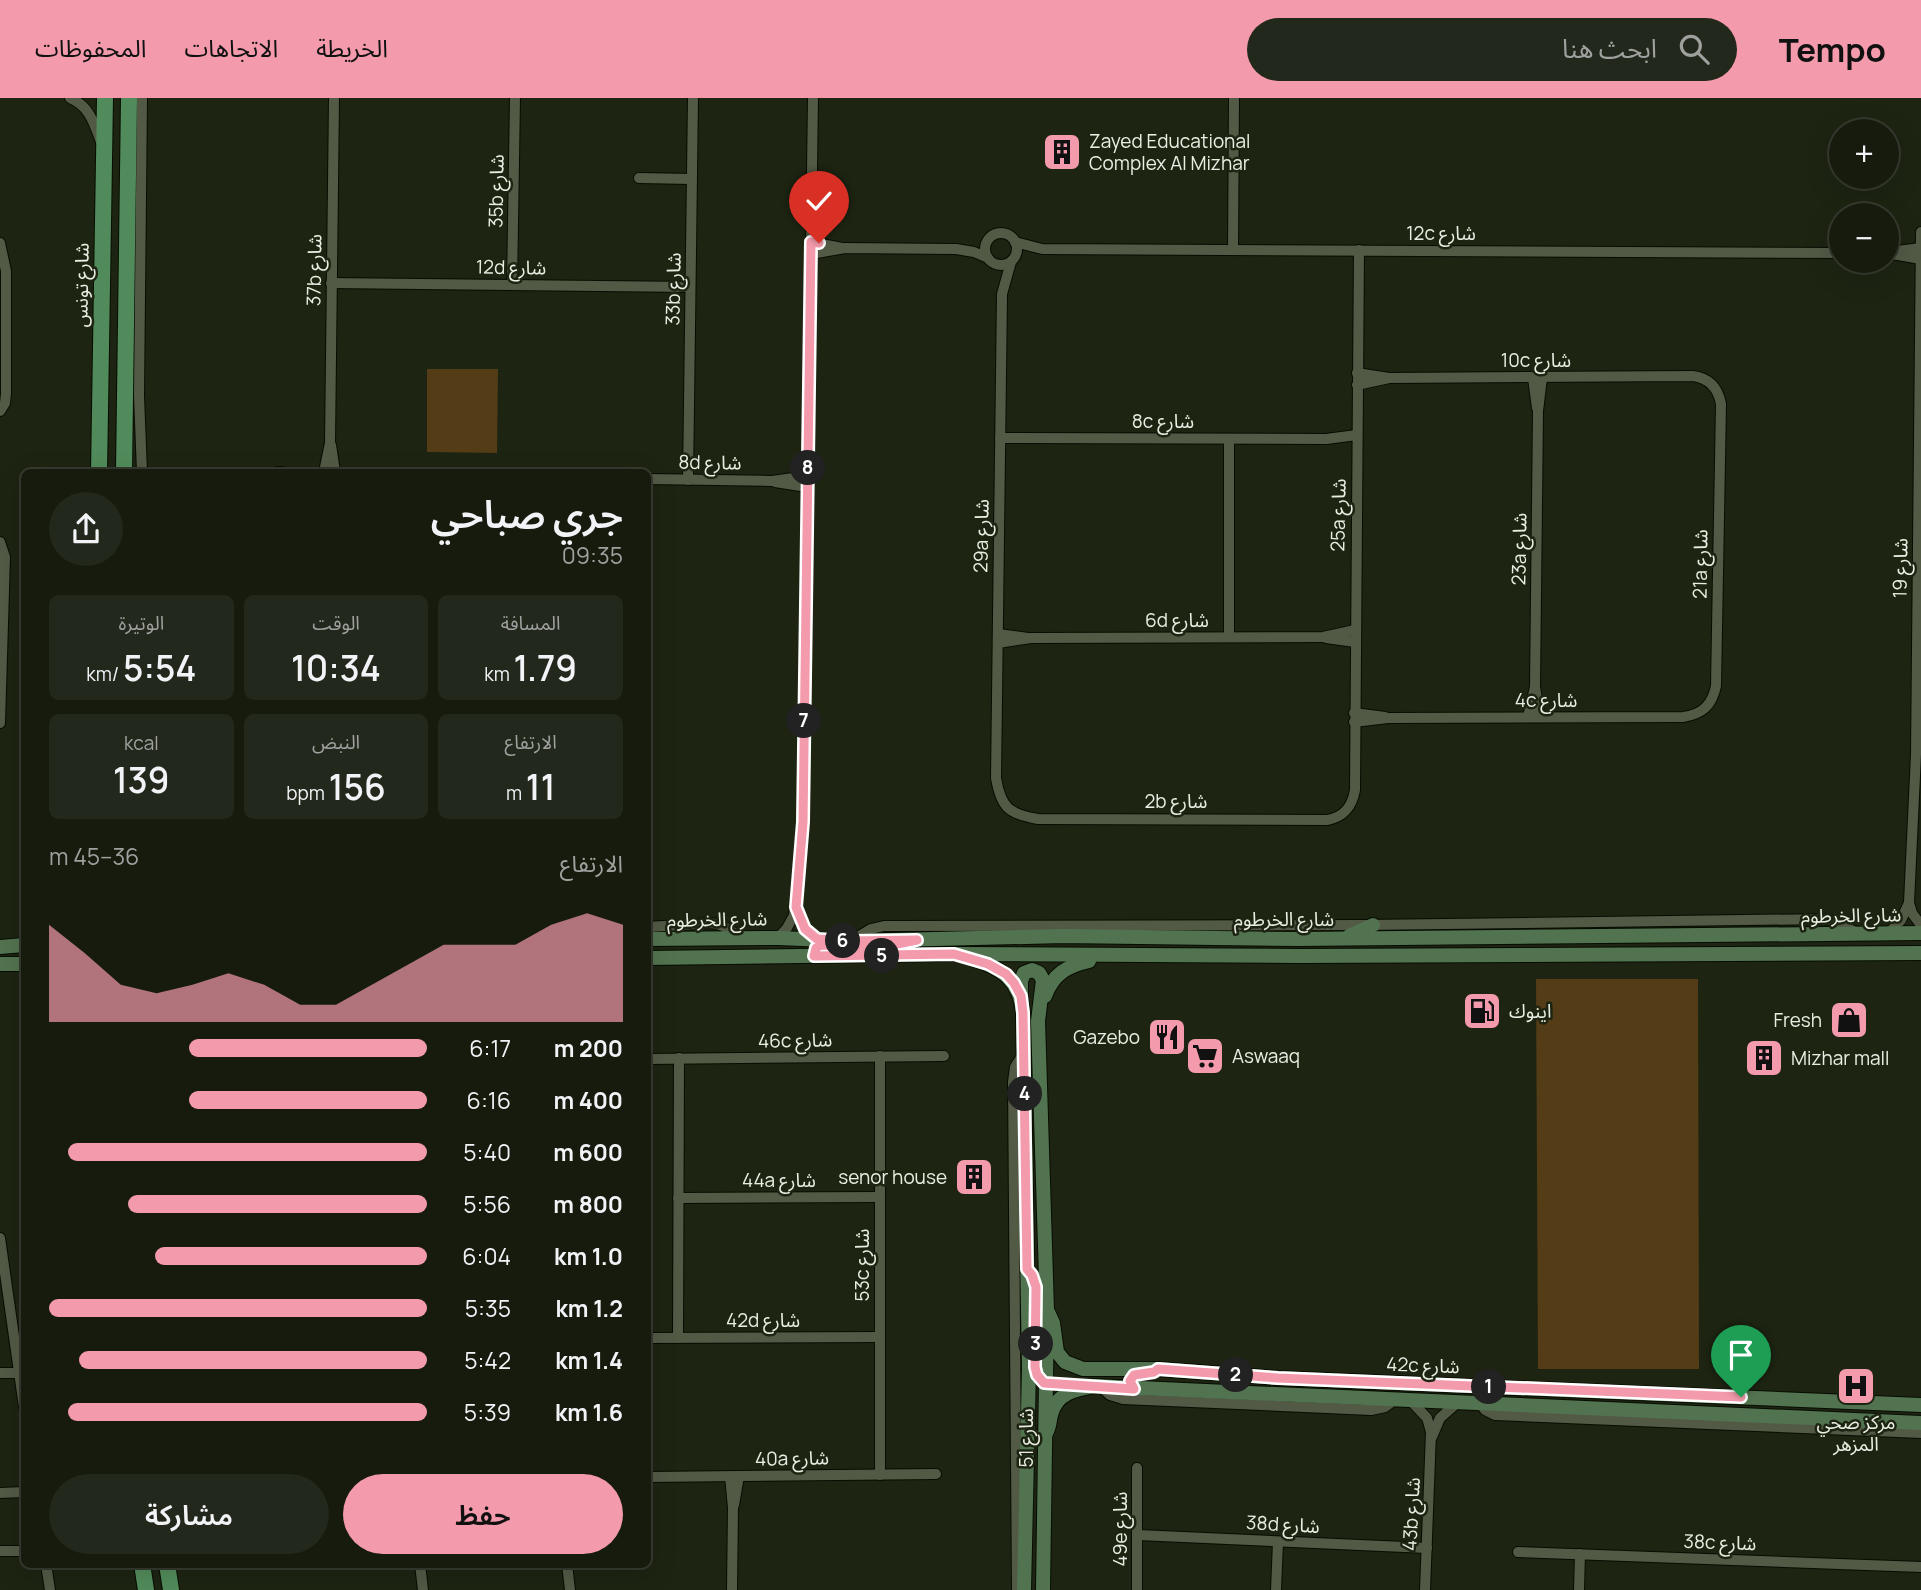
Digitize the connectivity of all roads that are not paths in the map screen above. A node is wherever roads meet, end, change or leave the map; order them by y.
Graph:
1 (70, 98) edge
2 (105, 98) edge
3 (130, 98) edge
4 (142, 98) edge
5 (334, 98) edge
6 (515, 98) edge
7 (693, 98) edge
8 (813, 98) edge
9 (1234, 98) edge
10 (104, 152) junction
11 (639, 178) dead end
12 (692, 179) junction
13 (1921, 232) edge
14 (988, 241) junction
15 (1015, 242) junction
16 (0, 243) edge
17 (811, 248) junction
18 (1042, 248) junction
19 (1921, 248) edge
20 (956, 249) junction
21 (1233, 250) junction
22 (1359, 250) junction
23 (1899, 251) edge
24 (1829, 253) edge
25 (1899, 255) edge
26 (1921, 259) edge
27 (991, 260) junction
28 (1012, 260) junction
29 (331, 283) junction
30 (512, 285) junction
31 (690, 287) junction
32 (1002, 294) junction
33 (3, 297) edge
34 (1538, 378) junction
35 (1357, 379) junction
36 (5, 384) junction
37 (1709, 386) joint
38 (0, 401) edge
39 (0, 411) edge
40 (1000, 438) junction
41 (1229, 439) junction
42 (1357, 440) junction
43 (330, 443) junction
44 (99, 469) edge
45 (124, 469) edge
46 (142, 469) edge
47 (325, 469) edge
48 (334, 469) edge
49 (651, 479) edge
50 (688, 480) junction
51 (808, 482) junction
52 (0, 542) edge
53 (0, 558) edge
54 (4, 575) junction
55 (1355, 636) junction
56 (1229, 637) junction
57 (998, 639) junction
58 (1704, 711) joint
59 (1534, 717) junction
60 (1354, 718) junction
61 (0, 723) edge
62 (1005, 811) joint
63 (1338, 813) joint
64 (1909, 903) junction
65 (796, 907) junction
66 (1373, 925) junction
67 (1921, 925) edge
68 (651, 927) edge
69 (1921, 933) edge
70 (1888, 934) junction
71 (1863, 935) junction
72 (742, 938) junction
73 (778, 938) junction
74 (1344, 938) junction
75 (651, 939) edge
76 (817, 939) junction
77 (1298, 939) junction
78 (917, 940) junction
79 (851, 941) junction
80 (21, 945) edge
81 (0, 947) edge
82 (1921, 953) edge
83 (954, 954) junction
84 (814, 956) junction
85 (1114, 956) junction
86 (1298, 956) junction
87 (651, 958) edge
88 (0, 964) edge
89 (21, 964) edge
90 (1021, 996) junction
91 (1038, 1021) junction
92 (1025, 1051) junction
93 (880, 1056) junction
94 (944, 1056) dead end
95 (679, 1058) junction
96 (651, 1059) edge
97 (880, 1197) junction
98 (678, 1198) junction
99 (0, 1238) edge
100 (1027, 1269) junction
101 (1047, 1310) junction
102 (880, 1336) junction
103 (651, 1338) edge
104 (678, 1338) junction
105 (1158, 1369) junction
106 (0, 1373) edge
107 (20, 1373) junction
108 (21, 1382) edge
109 (1047, 1383) junction
110 (1098, 1387) junction
111 (1134, 1389) junction
112 (1393, 1401) junction
113 (1412, 1402) junction
114 (1457, 1404) junction
115 (1481, 1404) junction
116 (1921, 1405) edge
117 (1921, 1423) edge
118 (1921, 1433) edge
119 (1044, 1436) junction
120 (1431, 1440) junction
121 (1137, 1468) dead end
122 (936, 1474) dead end
123 (880, 1475) junction
124 (734, 1476) junction
125 (651, 1477) edge
126 (21, 1492) edge
127 (0, 1493) edge
128 (1138, 1535) junction
129 (1278, 1542) junction
130 (1427, 1548) junction
131 (0, 1551) edge
132 (21, 1551) edge
133 (1518, 1552) dead end
134 (1580, 1555) junction
135 (1921, 1567) edge
136 (47, 1568) edge
137 (143, 1568) edge
138 (168, 1568) edge
139 (420, 1568) edge
140 (567, 1568) edge
141 (50, 1590) edge
142 (146, 1590) edge
143 (171, 1590) edge
144 (423, 1590) edge
145 (570, 1590) edge
146 (732, 1590) edge
147 (1017, 1590) edge
148 (1024, 1590) edge
149 (1043, 1590) edge
150 (1137, 1590) edge
151 (1276, 1590) edge
152 (1425, 1590) edge
153 (1579, 1590) edge

1 - 10 street
2 - 10 main road, شارع تونس
3 - 45 main road
4 - 46 street
5 - 29 street, 37b شارع
6 - 30 street, 35b شارع
7 - 12 street, 33b شارع
8 - 17 street
9 - 21 street
10 - 44 main road, شارع تونس
11 - 12 street
12 - 31 street, 33b شارع
13 - 19 street, شارع 19
14 - 15 street
14 - 20 street
14 - 27 street
15 - 18 street, 12c شارع
15 - 28 street
16 - 33 street
17 - 20 street
17 - 51 street
18 - 21 street, 12c شارع
18 - 28 street, 12c شارع
19 - 23 street
19 - 26 street, شارع 19
20 - 27 street
21 - 22 street, 12c شارع
22 - 24 street, 12c شارع
22 - 35 street, 25a شارع
25 - 26 street
26 - 64 street, شارع 19
27 - 28 street
27 - 32 street, 29a شارع
28 - 32 street, 29a شارع
29 - 30 street, 12d شارع
29 - 43 street, 37b شارع
30 - 31 street, 12d شارع
31 - 50 street, 33b شارع
32 - 40 street, 29a شارع
33 - 36 street
34 - 35 street, 10c شارع
34 - 37 street, 10c شارع
34 - 59 street, 23a شارع
35 - 42 street, 25a شارع
36 - 38 street
36 - 39 street
37 - 58 street, 21a شارع
40 - 41 street, 8c شارع
40 - 57 street, 29a شارع
41 - 42 street, 8c شارع
41 - 56 street
42 - 55 street, 25a شارع
43 - 47 street, 37b شارع
43 - 48 street, 37b شارع
49 - 50 street, 8d شارع
50 - 51 street, 8d شارع
51 - 65 street
52 - 54 street
53 - 54 street
54 - 61 street
55 - 56 street, 6d شارع
55 - 60 street, 25a شارع
56 - 57 street, 6d شارع
57 - 62 street, 29a شارع
58 - 59 street, 4c شارع
59 - 60 street, 4c شارع
60 - 63 street, 25a شارع
62 - 63 street, 2b شارع
64 - 67 street
64 - 70 street
65 - 73 street
65 - 76 street
66 - 71 street
66 - 74 street
66 - 79 street
68 - 72 street
69 - 70 street, شارع الخرطوم
70 - 71 street, شارع الخرطوم
71 - 74 street, شارع الخرطوم
72 - 73 street, شارع الخرطوم
72 - 75 street, شارع الخرطوم
73 - 76 street, شارع الخرطوم
74 - 77 street, شارع الخرطوم
76 - 79 street, شارع الخرطوم
77 - 78 street, شارع الخرطوم
77 - 86 street
78 - 79 street, شارع الخرطوم
78 - 84 street
80 - 81 street
82 - 86 street, شارع الخرطوم
83 - 84 street, شارع الخرطوم
83 - 85 street, شارع الخرطوم
83 - 90 street
84 - 87 street, شارع الخرطوم
85 - 86 street, شارع الخرطوم
85 - 91 street, شارع 51
88 - 89 street
90 - 91 street
90 - 92 street, شارع 51
91 - 101 street, شارع 51
92 - 100 street, شارع 51
92 - 147 street
93 - 94 street, 46c شارع
93 - 95 street, 46c شارع
93 - 97 street, 53c شارع
95 - 96 street, 46c شارع
95 - 98 street
97 - 98 street, 44a شارع
97 - 102 street, 53c شارع
98 - 104 street
99 - 107 street
100 - 109 street
100 - 148 street, شارع 51
101 - 105 street, 42c شارع
101 - 109 street, شارع 51
102 - 104 street, 42d شارع
102 - 123 street, 53c شارع
103 - 104 street, 42d شارع
105 - 111 street
105 - 116 street, 42c شارع
106 - 107 street
107 - 108 street
109 - 110 street
109 - 119 street, شارع 51
110 - 111 street, 42c شارع
110 - 112 street
110 - 119 street, 42c شارع
111 - 112 street, 42c شارع
112 - 113 street, 42c شارع
113 - 114 street, 42c شارع
113 - 120 street, 43b شارع
114 - 115 street, 42c شارع
114 - 120 street, 43b شارع
115 - 117 street, 42c شارع
115 - 118 street
119 - 149 street, شارع 51
120 - 130 street, 43b شارع
121 - 128 street, 49e شارع
122 - 123 street, 40a شارع
123 - 124 street, 40a شارع
124 - 125 street, 40a شارع
124 - 146 street
126 - 127 street
128 - 129 street, 38d شارع
128 - 150 street, 49e شارع
129 - 130 street, 38d شارع
129 - 151 street
130 - 152 street, 43b شارع
131 - 132 street
133 - 134 street, 38c شارع
134 - 135 street, 38c شارع
134 - 153 street
136 - 141 street
137 - 142 main road
138 - 143 main road
139 - 144 street
140 - 145 street

